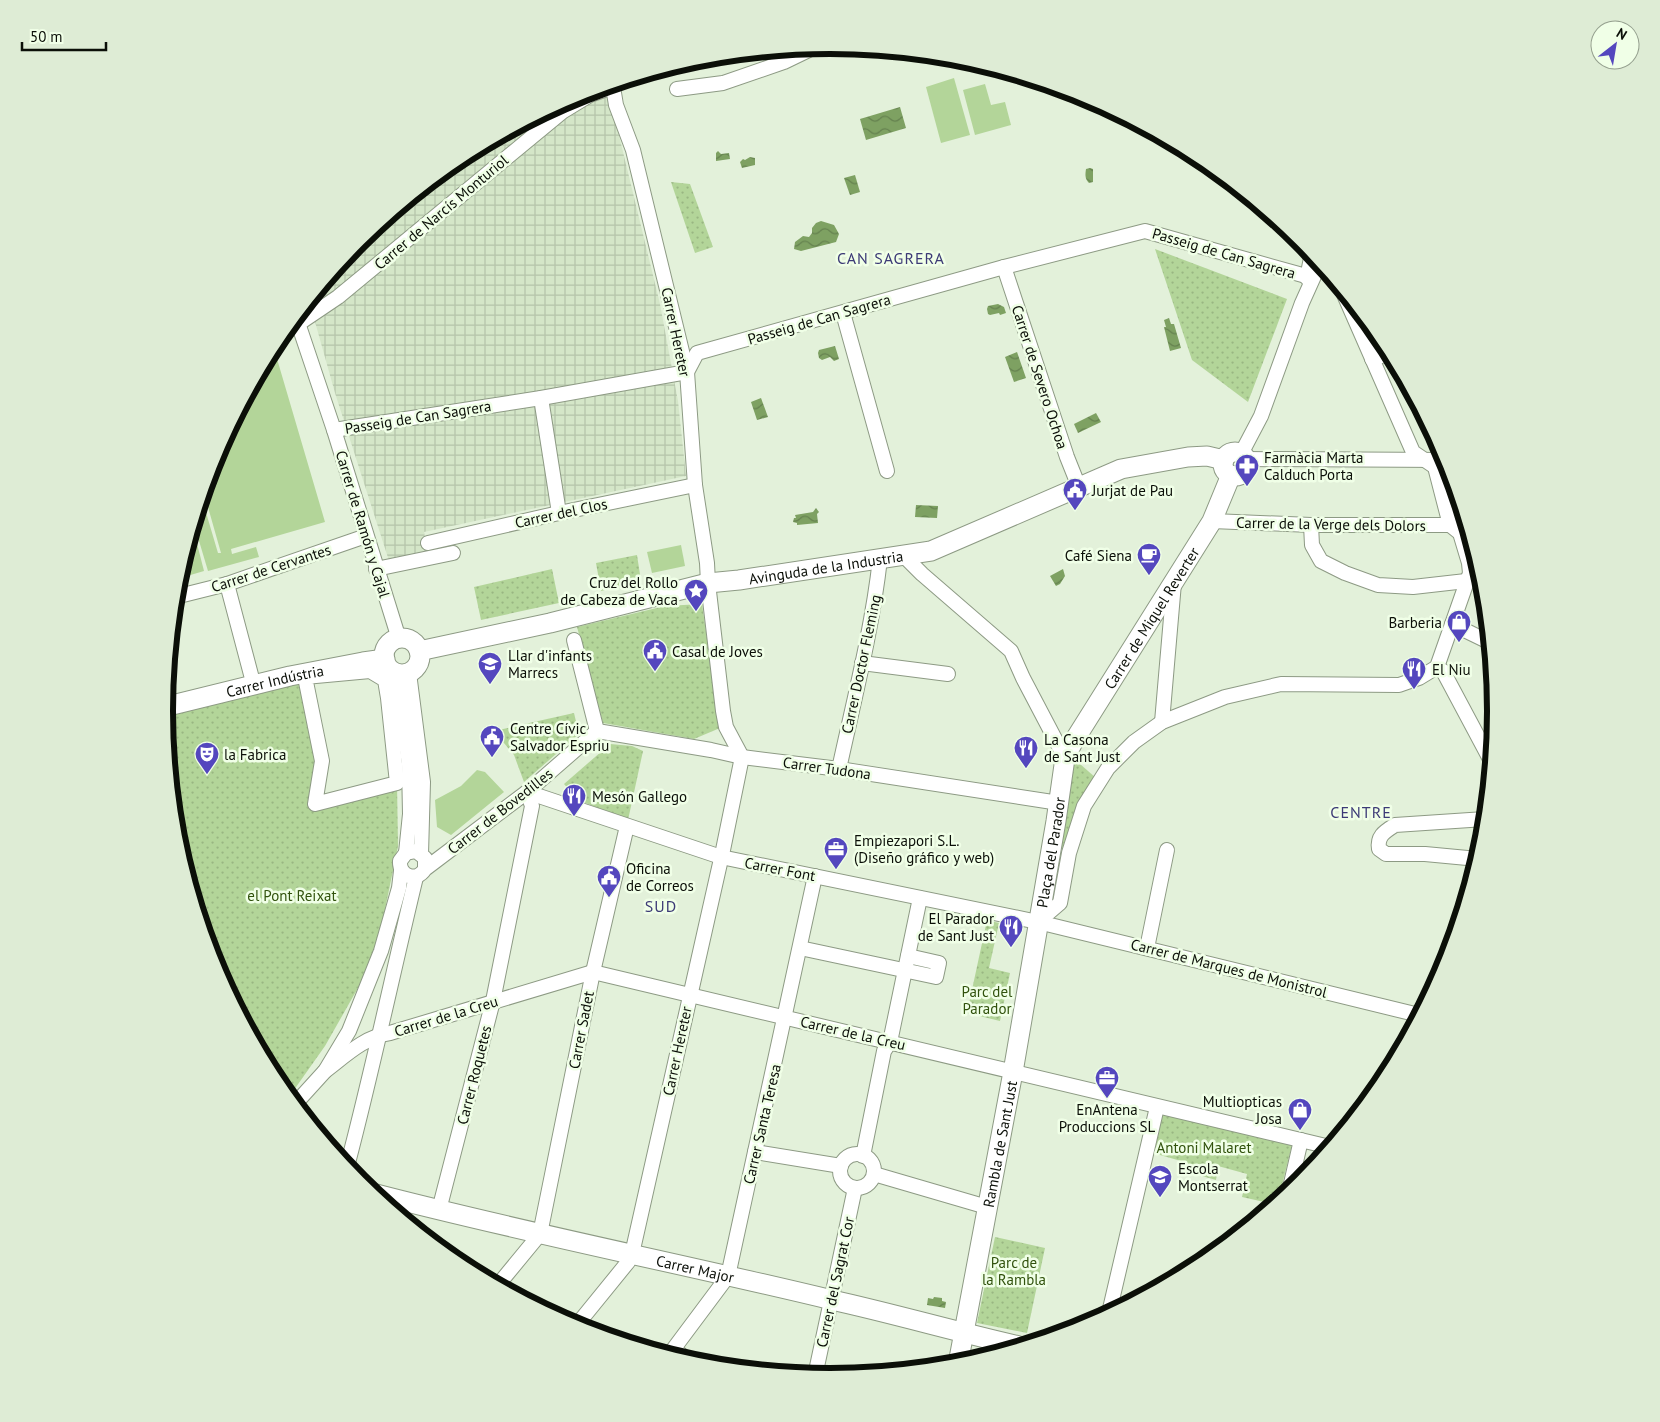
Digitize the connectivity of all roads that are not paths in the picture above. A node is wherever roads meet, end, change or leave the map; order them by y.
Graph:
1 (798, 55) edge
2 (677, 89) dead end
3 (617, 90) edge
4 (566, 109) edge
5 (1310, 262) edge
6 (1004, 267) junction
7 (1317, 270) edge
8 (1306, 276) junction
9 (1307, 291) junction
10 (1351, 311) edge
11 (843, 313) junction
12 (305, 316) edge
13 (296, 329) edge
14 (1382, 356) edge
15 (1372, 359) junction
16 (687, 372) junction
17 (541, 398) junction
18 (334, 430) junction
19 (1244, 457) junction
20 (1425, 459) junction
21 (1437, 460) edge
22 (1227, 467) junction
23 (887, 471) dead end
24 (695, 485) junction
25 (1079, 487) junction
26 (559, 513) junction
27 (1212, 521) junction
28 (1310, 525) junction
29 (1450, 525) junction
30 (366, 536) junction
31 (428, 543) dead end
32 (453, 553) dead end
33 (903, 555) junction
34 (880, 559) junction
35 (376, 569) junction
36 (1174, 580) junction
37 (1466, 581) junction
38 (708, 583) junction
39 (227, 584) junction
40 (183, 595) edge
41 (1452, 624) junction
42 (398, 639) junction
43 (1483, 639) edge
44 (574, 640) dead end
45 (419, 651) junction
46 (862, 663) junction
47 (397, 668) junction
48 (1436, 670) junction
49 (948, 674) dead end
50 (305, 677) joint
51 (254, 686) junction
52 (173, 705) edge
53 (1162, 722) junction
54 (596, 731) junction
55 (1486, 753) edge
56 (742, 758) junction
57 (1065, 758) junction
58 (839, 769) junction
59 (527, 792) junction
60 (1059, 803) junction
61 (1478, 819) edge
62 (627, 826) junction
63 (1167, 850) dead end
64 (406, 853) junction
65 (1069, 853) junction
66 (421, 854) junction
67 (721, 857) junction
68 (1050, 858) junction
69 (1470, 858) edge
70 (401, 871) junction
71 (420, 873) junction
72 (815, 876) junction
73 (920, 898) junction
74 (1038, 922) junction
75 (800, 948) junction
76 (1147, 948) junction
77 (907, 963) junction
78 (593, 972) junction
79 (689, 995) junction
80 (493, 1001) junction
81 (1413, 1014) edge
82 (785, 1018) junction
83 (379, 1035) junction
84 (890, 1042) junction
85 (325, 1071) junction
86 (1013, 1072) junction
87 (300, 1098) edge
88 (1157, 1107) junction
89 (1301, 1140) junction
90 (1323, 1145) edge
91 (756, 1152) junction
92 (863, 1156) junction
93 (349, 1159) edge
94 (841, 1166) junction
95 (874, 1174) junction
96 (1292, 1179) edge
97 (855, 1188) junction
98 (388, 1197) edge
99 (987, 1207) junction
100 (439, 1210) junction
101 (540, 1234) junction
102 (632, 1254) junction
103 (728, 1276) junction
104 (502, 1280) edge
105 (832, 1300) junction
106 (1111, 1305) edge
107 (581, 1319) edge
108 (964, 1332) junction
109 (1008, 1343) edge
110 (674, 1349) edge
111 (960, 1356) edge
112 (817, 1368) edge

1 - 2 street
3 - 16 street, Carrer Hereter
4 - 12 street, Carrer de Narcís Monturiol
5 - 8 street
6 - 8 street, Passeig de Can Sagrera
6 - 11 street, Passeig de Can Sagrera
6 - 25 street, Carrer de Severo Ochoa
7 - 9 street
8 - 9 street
9 - 19 street
10 - 15 street
11 - 16 street, Passeig de Can Sagrera
11 - 23 street
13 - 18 street, Carrer de Ramón y Cajal
14 - 15 street
15 - 20 street
16 - 17 street, Passeig de Can Sagrera
16 - 24 street, Carrer Hereter
17 - 18 street, Passeig de Can Sagrera
17 - 26 street
18 - 30 street, Carrer de Ramón y Cajal
19 - 20 street
19 - 22 street
20 - 21 street
20 - 29 street
22 - 25 street, Avinguda de la Industria
22 - 27 street, Carrer de Miquel Reverter
24 - 26 street, Carrer del Clos
24 - 38 street, Carrer Hereter
25 - 33 street, Avinguda de la Industria
26 - 31 street, Carrer del Clos
27 - 28 street, Carrer de la Verge dels Dolors
27 - 36 street, Carrer de Miquel Reverter
28 - 29 street, Carrer de la Verge dels Dolors
28 - 37 street
29 - 37 street
30 - 35 street, Carrer de Ramón y Cajal
30 - 39 street, Carrer de Cervantes
32 - 35 street
33 - 34 street, Avinguda de la Industria
33 - 57 street
34 - 38 street, Avinguda de la Industria
34 - 46 street, Carrer Doctor Fleming
35 - 42 street, Carrer de Ramón y Cajal
36 - 53 street
36 - 57 street, Carrer de Miquel Reverter
37 - 41 street
38 - 45 street, Avinguda de la Industria
38 - 56 street, Carrer Hereter
39 - 40 street, Carrer de Cervantes
39 - 51 street
41 - 43 street
41 - 48 street
42 - 45 street
42 - 47 street
44 - 54 street
45 - 47 street
46 - 49 street
46 - 58 street, Carrer Doctor Fleming
47 - 51 street, Carrer Indústria
47 - 64 street
47 - 66 street
48 - 53 street
48 - 55 street
50 - 50 street
51 - 52 street, Carrer Indústria
53 - 65 street
54 - 56 street, Carrer Tudona
54 - 59 street, Carrer de Bovedilles
56 - 58 street, Carrer Tudona
56 - 67 street, Carrer Hereter
57 - 60 street, Plaça del Parador
58 - 60 street, Carrer Tudona
59 - 62 street, Carrer Font
59 - 71 street, Carrer de Bovedilles
59 - 80 street, Carrer Roquetes
60 - 68 street, Plaça del Parador
61 - 69 street
62 - 67 street, Carrer Font
62 - 78 street, Carrer Sadet
63 - 76 street
64 - 66 street
64 - 70 street
65 - 68 street
65 - 74 street
66 - 71 street
67 - 72 street, Carrer Font
67 - 79 street, Carrer Hereter
68 - 74 street, Plaça del Parador
70 - 71 street
70 - 85 street
71 - 83 street
72 - 73 street, Carrer Font
72 - 75 street, Carrer Santa Teresa
73 - 74 street, Carrer Font
73 - 77 street
74 - 76 street, Carrer de Marques de Monistrol
74 - 86 street, Rambla de Sant Just
75 - 77 street
75 - 82 street, Carrer Santa Teresa
76 - 81 street, Carrer de Marques de Monistrol
77 - 84 street
78 - 79 street, Carrer de la Creu
78 - 80 street, Carrer de la Creu
78 - 101 street, Carrer Sadet
79 - 82 street, Carrer de la Creu
79 - 102 street, Carrer Hereter
80 - 83 street, Carrer de la Creu
80 - 100 street, Carrer Roquetes
82 - 84 street, Carrer de la Creu
82 - 91 street, Carrer Santa Teresa
83 - 85 street, Carrer de la Creu
83 - 93 street
84 - 86 street, Carrer de la Creu
84 - 92 street
85 - 87 street
86 - 88 street, Carrer de la Creu
86 - 99 street, Rambla de Sant Just
88 - 89 street, Carrer de la Creu
88 - 106 street
89 - 90 street, Carrer de la Creu
89 - 96 street
91 - 94 street
91 - 103 street, Carrer Santa Teresa
92 - 94 street
92 - 95 street
94 - 97 street
95 - 97 street
95 - 99 street
97 - 105 street, Carrer del Sagrat Cor
98 - 100 street, Carrer Major
99 - 108 street, Rambla de Sant Just
100 - 101 street, Carrer Major
101 - 102 street, Carrer Major
101 - 104 street
102 - 103 street, Carrer Major
102 - 107 street, Carrer Hereter
103 - 105 street, Carrer Major
103 - 110 street, Carrer Santa Teresa
105 - 108 street, Carrer Major
105 - 112 street, Carrer del Sagrat Cor
108 - 109 street, Carrer Major
108 - 111 street, Rambla de Sant Just

